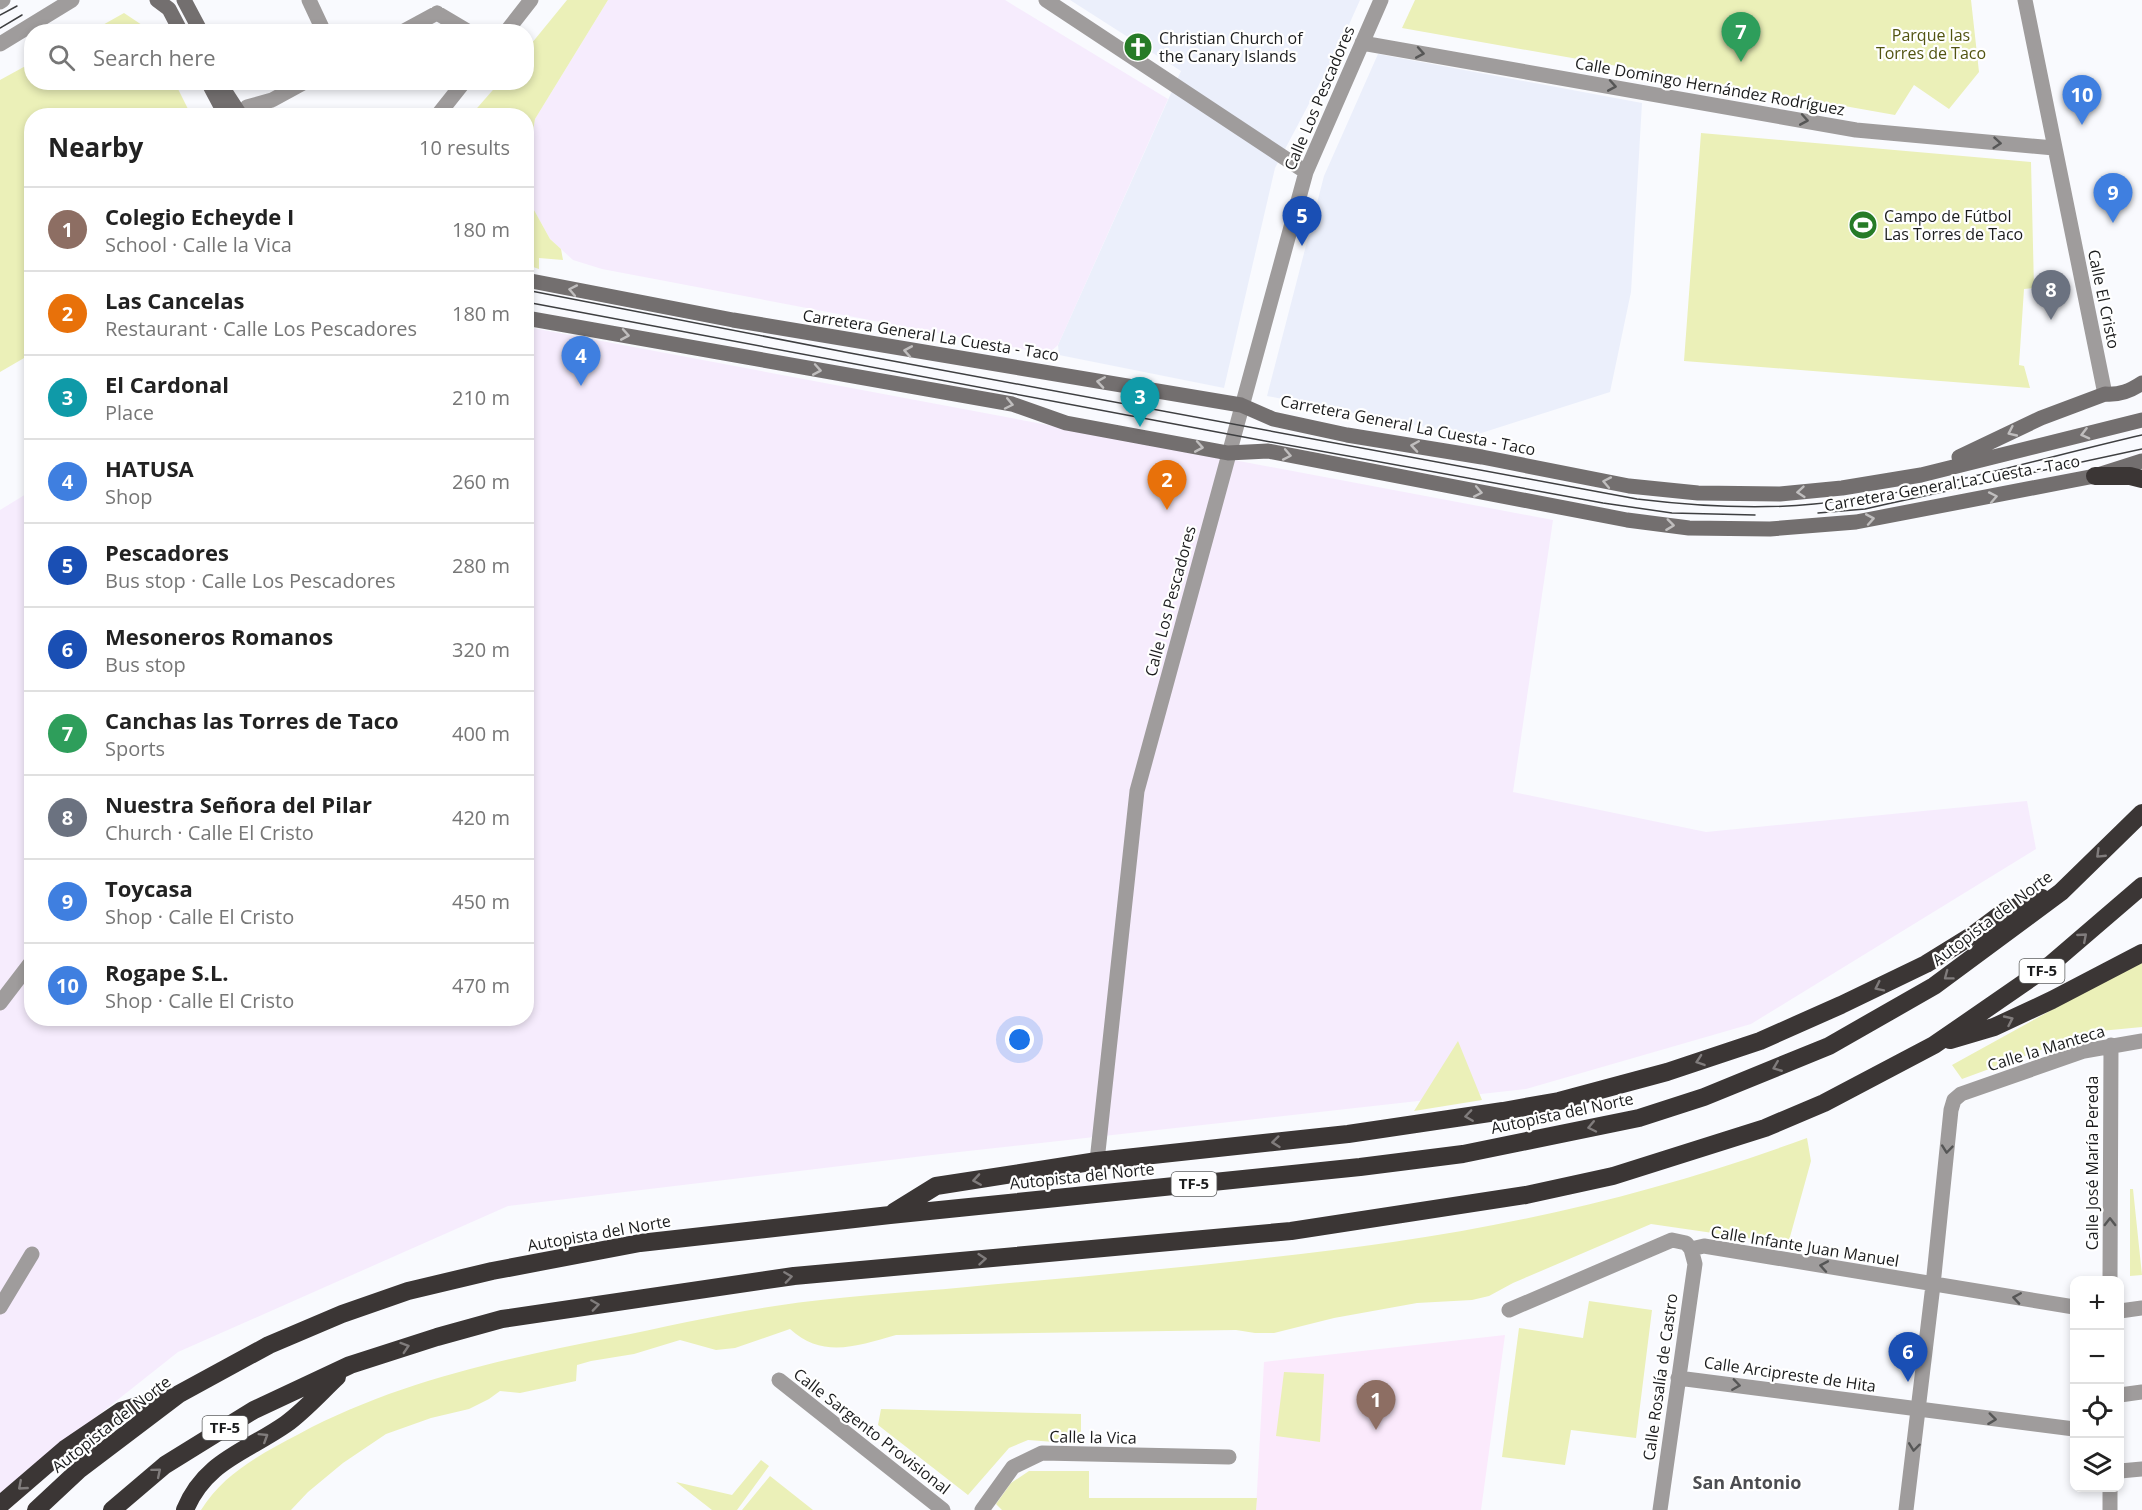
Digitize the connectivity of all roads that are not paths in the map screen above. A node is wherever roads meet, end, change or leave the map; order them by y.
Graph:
1 (72, 0) edge
2 (157, 0) edge
3 (184, 0) edge
4 (309, 0) edge
5 (531, 0) edge
6 (1046, 0) edge
7 (1380, 0) edge
8 (2025, 0) edge
9 (434, 6) edge
10 (33, 24) edge
11 (177, 24) edge
12 (197, 24) edge
13 (320, 24) edge
14 (412, 24) edge
15 (458, 24) edge
16 (512, 24) edge
17 (24, 29) edge
18 (1362, 43) junction
19 (0, 44) edge
20 (211, 90) edge
21 (226, 90) edge
22 (236, 90) edge
23 (290, 90) edge
24 (458, 90) edge
25 (222, 108) edge
26 (243, 108) edge
27 (245, 108) edge
28 (257, 108) edge
29 (443, 108) edge
30 (2054, 148) junction
31 (1306, 172) junction
32 (534, 282) edge
33 (534, 319) edge
34 (2142, 383) edge
35 (2105, 394) junction
36 (1241, 405) junction
37 (2142, 420) edge
38 (1228, 453) junction
39 (2142, 461) edge
40 (1921, 475) junction
41 (2095, 476) junction
42 (2142, 479) edge
43 (2142, 813) edge
44 (2142, 886) edge
45 (2061, 892) junction
46 (2142, 953) edge
47 (24, 972) edge
48 (0, 1003) edge
49 (2142, 1041) edge
50 (1934, 1045) junction
51 (2111, 1045) junction
52 (1097, 1161) junction
53 (890, 1215) junction
54 (1691, 1249) junction
55 (32, 1254) dead end
56 (2110, 1276) edge
57 (1933, 1285) junction
58 (2070, 1305) edge
59 (0, 1307) edge
60 (2142, 1308) edge
61 (1509, 1310) dead end
62 (2124, 1310) edge
63 (350, 1365) junction
64 (1678, 1378) junction
65 (779, 1380) dead end
66 (2142, 1392) edge
67 (179, 1394) junction
68 (2124, 1394) edge
69 (1918, 1410) junction
70 (2070, 1429) edge
71 (1229, 1457) dead end
72 (2142, 1469) edge
73 (2124, 1471) edge
74 (2110, 1492) edge
75 (0, 1505) edge
76 (36, 1510) edge
77 (112, 1510) edge
78 (185, 1510) edge
79 (943, 1510) edge
80 (982, 1510) edge
81 (1660, 1510) edge
82 (1906, 1510) edge
83 (2110, 1510) edge

1 - 10 street
2 - 11 main road
3 - 12 main road
4 - 13 street
5 - 16 street
6 - 31 street
7 - 18 street, Calle Los Pescadores
8 - 30 street, Calle El Cristo
9 - 14 street
9 - 15 street
17 - 19 street
18 -> 30 street, Calle Domingo Hernández Rodríguez
18 - 31 street, Calle Los Pescadores
20 - 25 main road
21 - 26 main road
22 - 27 main road
23 - 28 street
24 - 29 street
30 - 35 street, Calle El Cristo
31 - 36 street, Calle Los Pescadores
36 -> 32 main road, Carretera General La Cuesta - Taco
33 -> 38 main road, Carretera General La Cuesta - Taco
34 - 35 main road
35 -> 40 main road
36 - 38 street, Calle Los Pescadores
40 -> 36 main road, Carretera General La Cuesta - Taco
37 -> 40 main road, Carretera General La Cuesta - Taco
38 -> 41 main road, Carretera General La Cuesta - Taco
38 - 52 street, Calle Los Pescadores
39 - 41 main road, Carretera General La Cuesta - Taco
41 - 42 highway
43 -> 45 highway, Autopista del Norte / TF-5
50 -> 44 highway, TF-5
45 -> 52 highway
45 -> 53 highway, Autopista del Norte / TF-5
50 -> 46 highway
47 - 48 street
49 - 51 street, Calle la Manteca
63 -> 50 highway, TF-5
56 -> 51 street, Calle José María Pereda
51 -> 57 street, Calle la Manteca
52 -> 53 highway
53 - 67 highway, Autopista del Norte / TF-5
57 -> 54 street, Calle Infante Juan Manuel
54 - 61 street, Calle Infante Juan Manuel
54 - 64 street, Calle Rosalía de Castro
55 - 59 street
58 -> 57 street, Calle Infante Juan Manuel
57 - 69 street
60 - 62 street
77 -> 63 highway, TF-5
78 -> 63 highway
64 -> 69 street, Calle Arcipreste de Hita
64 - 81 street, Calle Rosalía de Castro
65 - 79 street, Calle Sargento Provisional
66 - 68 street
67 -> 75 highway
67 - 76 highway, Autopista del Norte / TF-5
69 -> 70 street, Calle Arcipreste de Hita
69 -> 82 street
71 - 80 street, Calle la Vica
72 - 73 street
74 - 83 street

